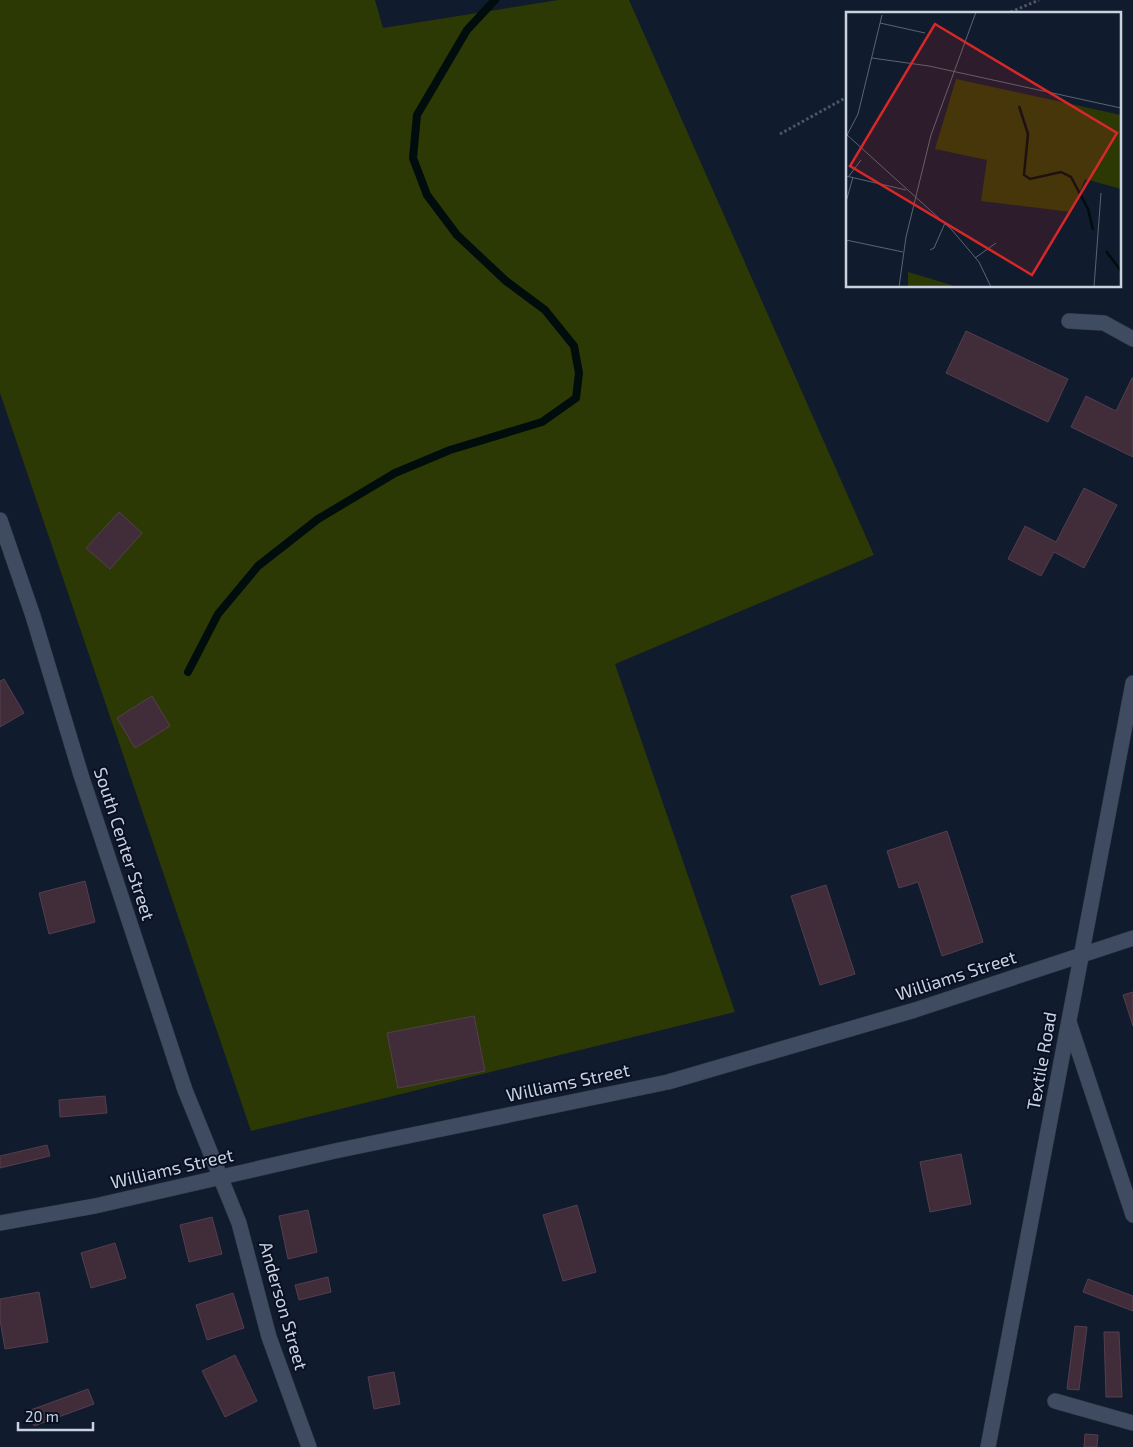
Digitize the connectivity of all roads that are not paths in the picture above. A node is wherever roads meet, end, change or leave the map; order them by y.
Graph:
1 (1069, 321) dead end
2 (1133, 339) edge
3 (0, 520) edge
4 (1132, 688) edge
5 (1133, 938) edge
6 (1080, 955) junction
7 (1068, 1020) junction
8 (221, 1177) junction
9 (1133, 1215) edge
10 (0, 1223) edge
11 (1055, 1401) dead end
12 (1133, 1422) edge
13 (309, 1447) edge
14 (988, 1447) edge

1 - 2 street
3 - 8 street, South Center Street
4 - 6 street, Textile Road
5 - 6 street, Williams Street
6 - 7 street, Textile Road
6 - 8 street, Williams Street
7 - 9 street
7 - 14 street, Textile Road
8 - 10 street, Williams Street
8 - 13 street, Anderson Street
11 - 12 street

